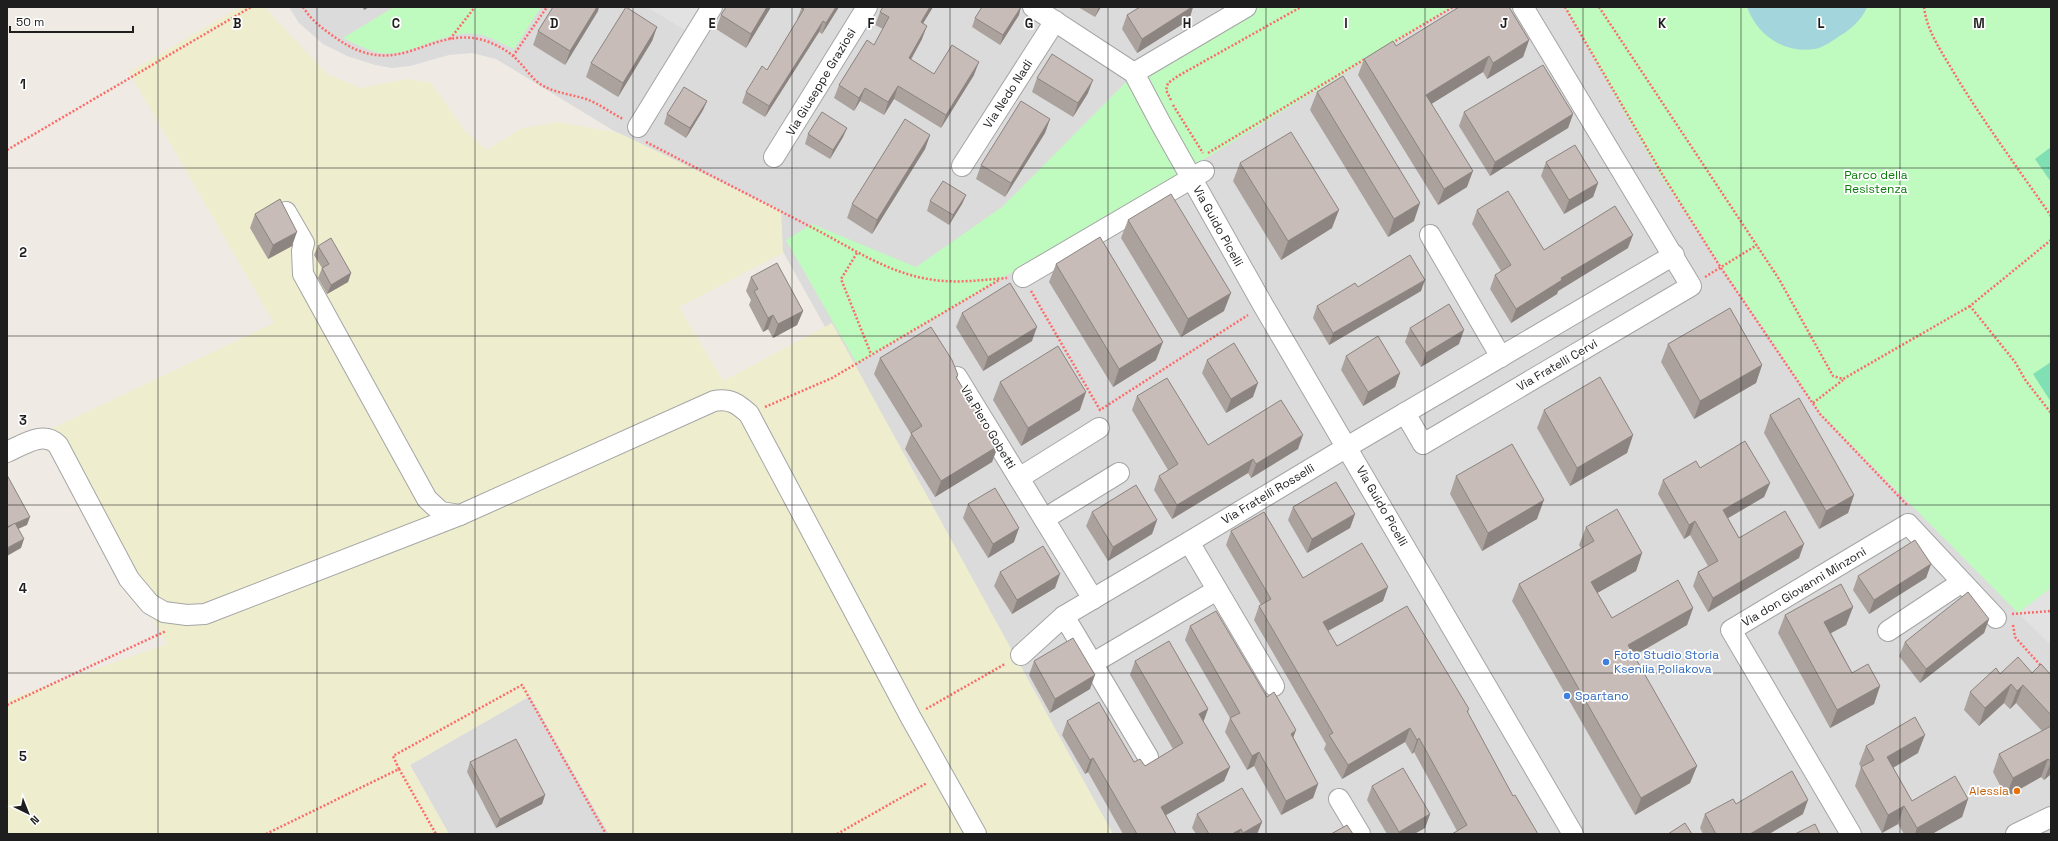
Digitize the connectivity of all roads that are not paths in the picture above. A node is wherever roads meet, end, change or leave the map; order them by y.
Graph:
1 (712, 7) edge
2 (867, 7) edge
3 (1033, 7) edge
4 (1246, 7) edge
5 (1523, 7) edge
6 (1054, 21) junction
7 (1134, 73) junction
8 (638, 127) road end
9 (774, 157) dead end
10 (962, 166) dead end
11 (1198, 175) junction
12 (286, 212) edge
13 (1430, 235) dead end
14 (1674, 255) junction
15 (1023, 277) road end
16 (1501, 357) junction
17 (957, 377) edge
18 (1405, 413) junction
19 (1099, 428) dead end
20 (1347, 447) junction
21 (7, 452) edge
22 (1118, 473) dead end
23 (1019, 478) junction
24 (460, 515) junction
25 (1044, 519) junction
26 (1189, 542) junction
27 (1962, 582) junction
28 (1217, 590) junction
29 (1093, 599) junction
30 (2005, 613) road end
31 (1064, 616) junction
32 (1888, 631) dead end
33 (1021, 655) road end
34 (1093, 663) junction
35 (1274, 686) dead end
36 (1148, 758) dead end
37 (1339, 799) dead end
38 (2051, 817) edge
39 (2026, 832) edge
40 (976, 834) edge
41 (1360, 834) edge
42 (1573, 834) edge
43 (1851, 834) edge

1 - 8 street
2 - 9 street, Via Giuseppe Graziosi
3 - 6 street
4 - 7 street
5 - 14 street, Via Fratelli Cervi
6 - 7 street
6 - 10 street, Via Nedo Nadi
7 - 11 street, Via Guido Picelli
11 - 15 street, Via Guido Picelli
11 - 20 street, Via Guido Picelli
12 - 24 street
13 - 16 street
14 - 16 street
14 - 18 street, Via Fratelli Cervi
16 - 18 street
17 - 23 street, Via Piero Gobetti
18 - 20 street
19 - 23 street, Via Piero Gobetti
20 - 26 street, Via Fratelli Rosselli
20 - 42 street, Via Guido Picelli
21 - 24 street
22 - 25 street
23 - 25 street, Via Piero Gobetti
24 - 40 street
25 - 29 street, Via Piero Gobetti
26 - 28 street
26 - 29 street, Via Fratelli Rosselli
27 - 30 street, Via don Giovanni Minzoni
27 - 32 street
27 - 43 street, Via don Giovanni Minzoni
28 - 34 street
28 - 35 street
29 - 31 street, Via Fratelli Rosselli
31 - 33 street, Via Fratelli Rosselli
31 - 34 street
34 - 36 street
37 - 41 street
38 - 39 street

